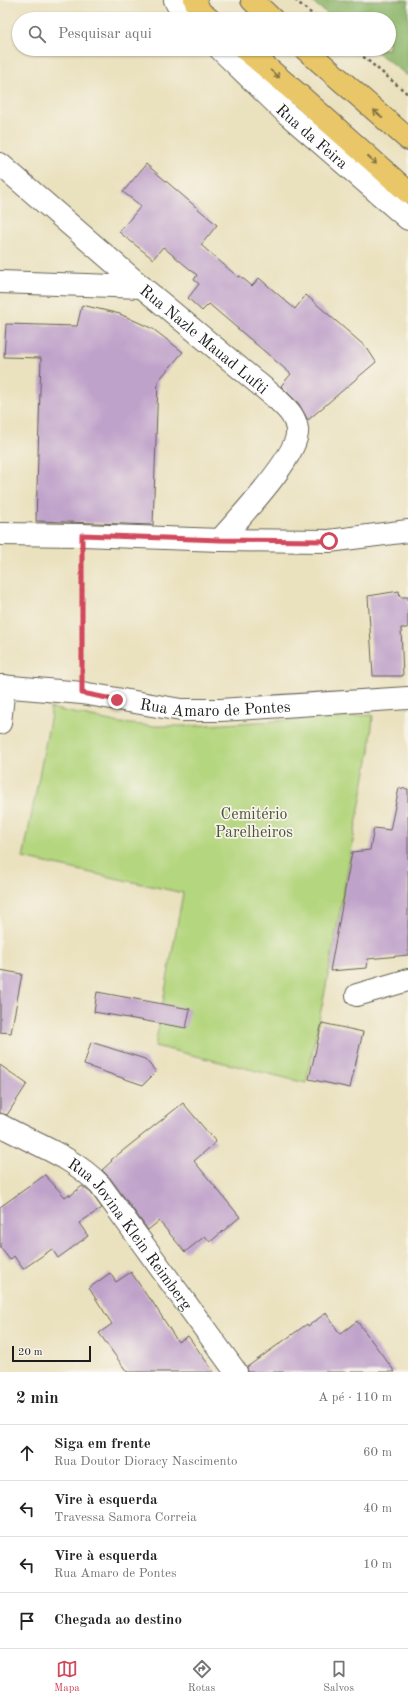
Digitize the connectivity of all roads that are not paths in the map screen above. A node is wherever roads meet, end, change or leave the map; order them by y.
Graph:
1 (175, 0) edge
2 (195, 0) edge
3 (252, 0) edge
4 (184, 12) edge
5 (200, 12) edge
6 (265, 12) edge
7 (227, 56) edge
8 (253, 56) edge
9 (313, 56) edge
10 (408, 139) edge
11 (0, 164) edge
12 (408, 192) edge
13 (408, 219) edge
14 (0, 282) edge
15 (142, 287) junction
16 (408, 532) edge
17 (0, 534) edge
18 (220, 540) junction
19 (2, 686) edge
20 (408, 698) edge
21 (0, 724) edge
22 (408, 980) edge
23 (357, 995) dead end
24 (0, 1125) edge
25 (236, 1372) edge

1 - 4 street
2 - 5 main road
3 - 6 main road
7 - 13 street, Rua da Feira
8 -> 12 main road
10 -> 9 main road
11 - 15 street, Rua Nazle Mauad Lufti
14 - 15 street
15 - 18 street, Rua Nazle Mauad Lufti
16 - 18 street
17 - 18 street
19 - 20 street, Rua Amaro de Pontes
19 - 21 street
22 - 23 street
24 - 25 street, Rua Jovina Klein Reimberg

